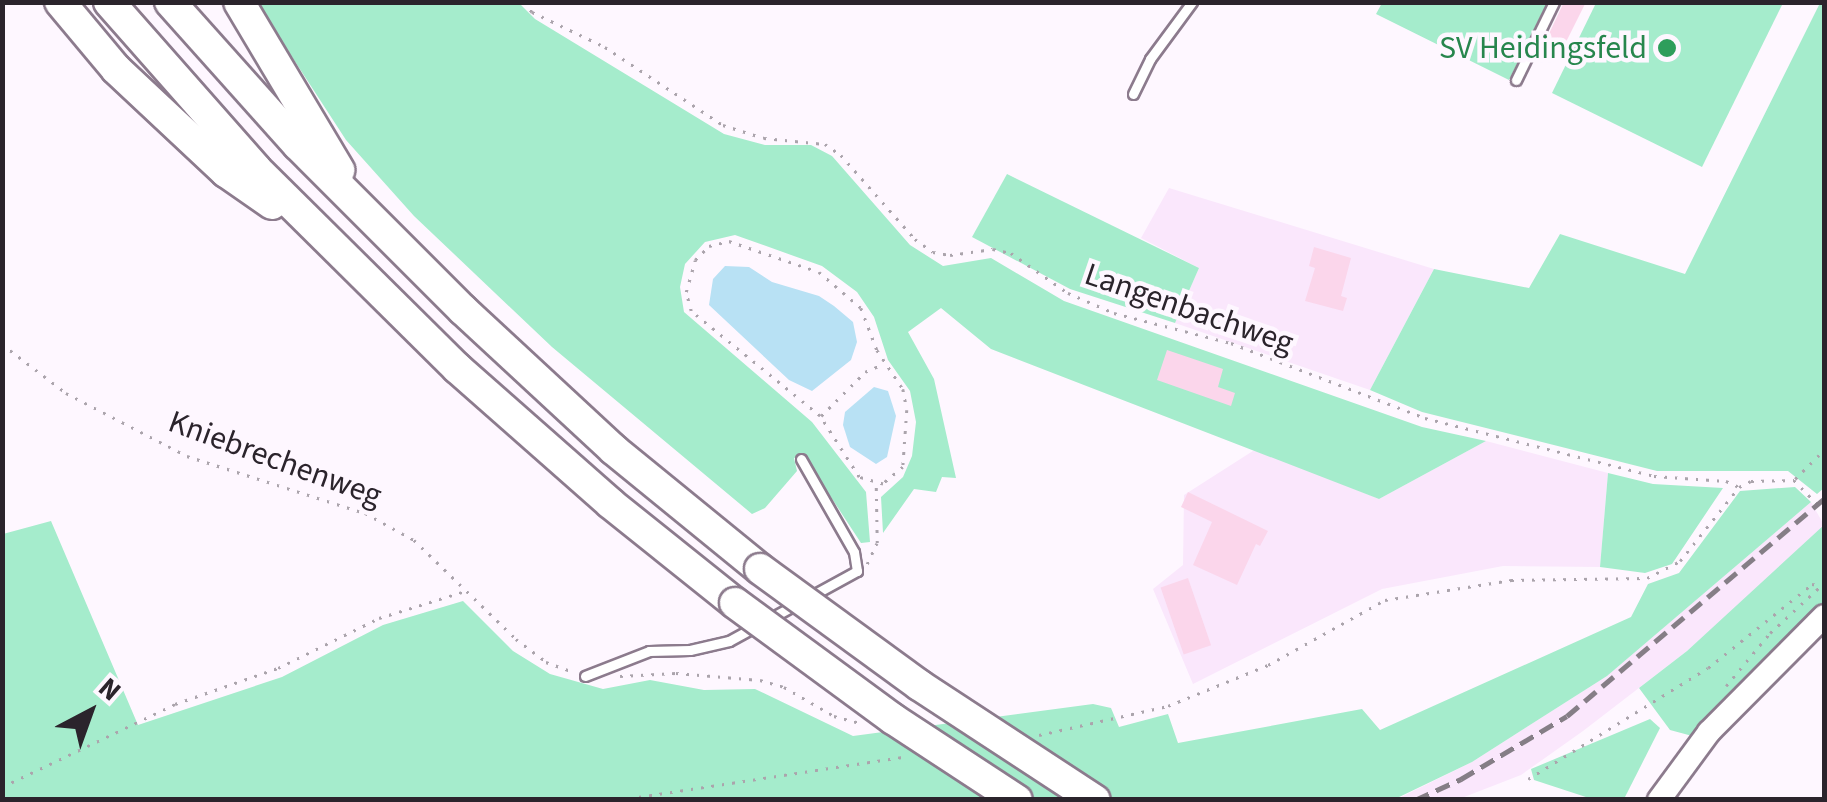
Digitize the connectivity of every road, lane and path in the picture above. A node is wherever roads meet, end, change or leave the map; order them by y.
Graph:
1 (60, 2) edge
2 (110, 2) edge
3 (170, 2) edge
4 (239, 2) edge
5 (524, 2) edge
6 (1192, 2) edge
7 (1554, 2) edge
8 (1516, 80) dead end
9 (1133, 94) dead end
10 (364, 212) junction
11 (328, 242) junction
12 (2, 344) edge
13 (885, 364) junction
14 (820, 416) junction
15 (1824, 450) edge
16 (801, 459) dead end
17 (1794, 480) junction
18 (876, 484) junction
19 (1739, 487) junction
20 (1824, 511) edge
21 (857, 571) junction
22 (1824, 586) edge
23 (466, 590) junction
24 (1824, 616) edge
25 (585, 676) junction
26 (860, 723) dead end
27 (1094, 724) dead end
28 (867, 762) dead end
29 (1528, 780) dead end
30 (2, 787) edge
31 (618, 800) edge
32 (1016, 800) edge
33 (1095, 800) edge
34 (1659, 800) edge

1 - 11 highway
2 - 11 highway
3 - 10 highway
4 - 10 highway
5 - 19 path, Langenbachweg
6 - 9 lane
7 - 8 lane
10 - 33 highway, bridge
11 - 32 highway, bridge
12 - 23 path, Kniebrechenweg
13 - 14 path
13 - 14 path
13 - 18 path
14 - 18 path
15 - 17 path
16 - 21 lane
17 - 19 path, Langenbachweg
17 - 20 path
18 - 21 path
19 - 27 path
21 - 25 lane
22 - 29 path
23 - 25 path, Kniebrechenweg
23 - 30 path
24 - 34 main road
25 - 26 path, Kniebrechenweg
28 - 31 path

